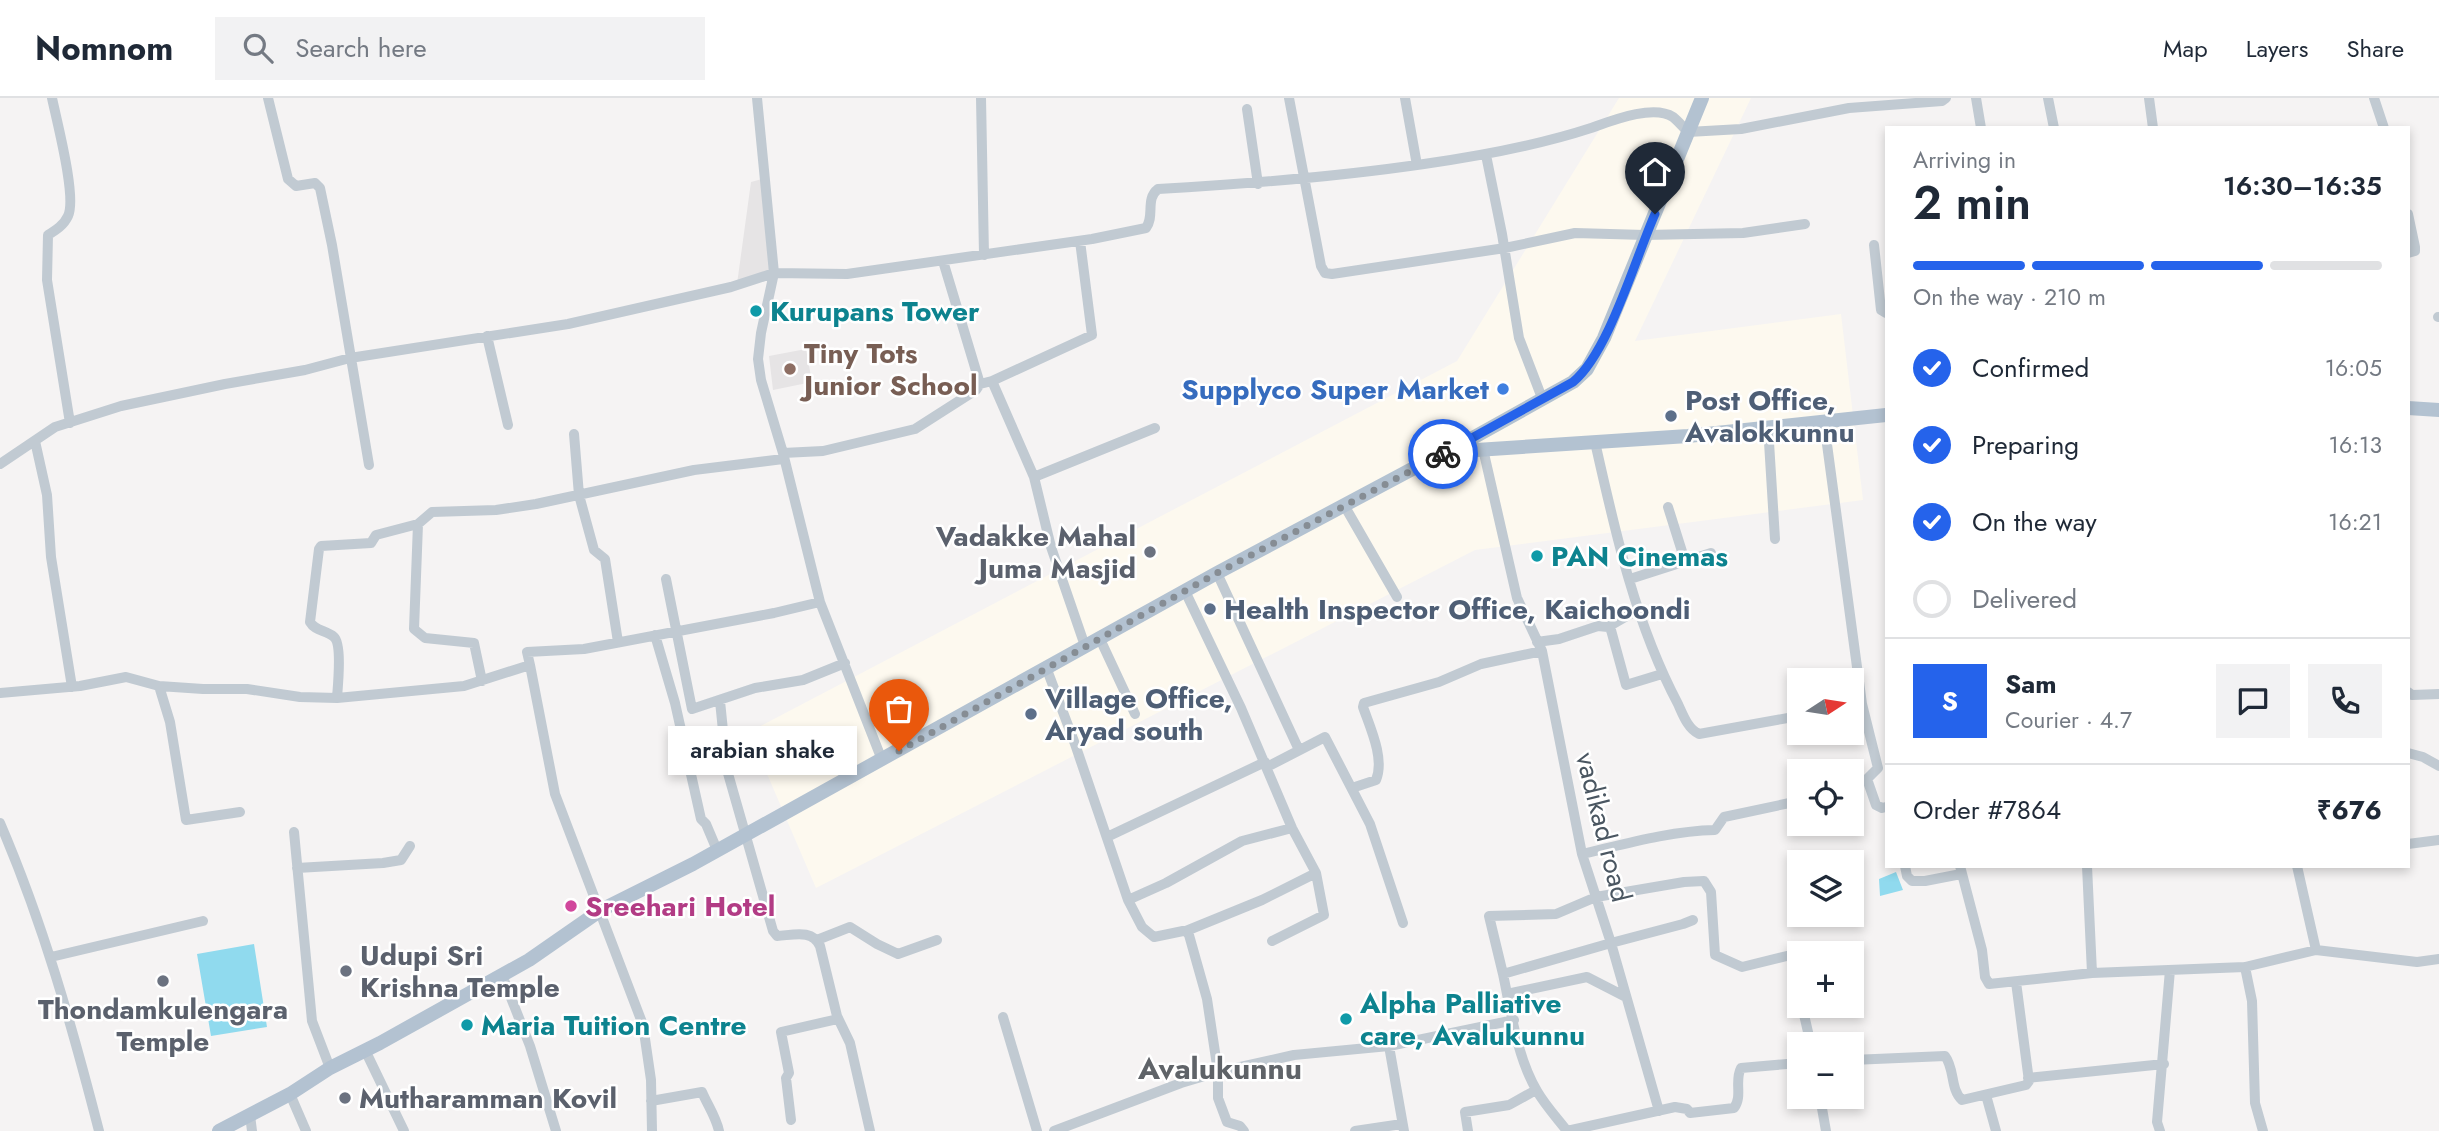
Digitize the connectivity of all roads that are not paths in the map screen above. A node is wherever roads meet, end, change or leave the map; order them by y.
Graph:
1 (52, 98) edge
2 (268, 98) edge
3 (757, 98) edge
4 (981, 98) edge
5 (1289, 98) edge
6 (1405, 98) edge
7 (1702, 98) edge
8 (1945, 98) edge
9 (1976, 98) edge
10 (2048, 98) edge
11 (2149, 98) edge
12 (2374, 98) edge
13 (1247, 109) dead end
14 (1981, 126) edge
15 (2054, 126) edge
16 (2153, 126) edge
17 (2383, 126) edge
18 (1688, 132) junction
19 (1486, 155) junction
20 (1417, 165) junction
21 (1306, 178) junction
22 (1258, 184) junction
23 (2410, 222) edge
24 (1805, 224) dead end
25 (1645, 235) junction
26 (1080, 241) junction
27 (1874, 245) dead end
28 (1505, 248) junction
29 (2410, 252) edge
30 (984, 255) junction
31 (943, 261) junction
32 (774, 273) junction
33 (1885, 312) edge
34 (487, 336) junction
35 (351, 358) junction
36 (992, 381) junction
37 (980, 384) junction
38 (1542, 398) junction
39 (2410, 408) edge
40 (2439, 410) edge
41 (1885, 415) edge
42 (1824, 422) junction
43 (70, 423) junction
44 (508, 425) dead end
45 (1768, 426) junction
46 (1155, 428) dead end
47 (574, 434) dead end
48 (36, 441) junction
49 (1595, 442) junction
50 (1483, 449) junction
51 (1447, 452) junction
52 (783, 456) junction
53 (0, 464) edge
54 (369, 465) dead end
55 (1034, 477) junction
56 (579, 495) junction
57 (1344, 505) junction
58 (1668, 506) dead end
59 (418, 524) junction
60 (1775, 539) dead end
61 (1711, 553) dead end
62 (1685, 561) junction
63 (1217, 573) junction
64 (666, 579) dead end
65 (1630, 579) junction
66 (1185, 591) junction
67 (1397, 597) dead end
68 (820, 602) junction
69 (1639, 609) junction
70 (1608, 627) junction
71 (675, 631) junction
72 (655, 635) junction
73 (1100, 639) junction
74 (618, 642) junction
75 (1085, 646) junction
76 (1540, 647) junction
77 (845, 663) junction
78 (530, 665) junction
79 (1045, 667) junction
80 (1853, 668) edge
81 (1662, 674) junction
82 (482, 681) junction
83 (159, 686) junction
84 (72, 687) junction
85 (0, 694) edge
86 (2410, 694) edge
87 (2439, 694) edge
88 (337, 698) junction
89 (720, 701) junction
90 (1135, 714) dead end
91 (1787, 718) edge
92 (1864, 722) edge
93 (1299, 750) junction
94 (2410, 754) edge
95 (882, 760) junction
96 (1266, 764) junction
97 (2439, 766) edge
98 (1882, 767) edge
99 (1867, 779) junction
100 (1864, 780) edge
101 (1352, 788) junction
102 (1787, 804) edge
103 (1885, 807) edge
104 (240, 813) dead end
105 (0, 823) edge
106 (1292, 828) junction
107 (294, 832) dead end
108 (747, 832) junction
109 (1107, 837) junction
110 (2439, 840) edge
111 (2410, 844) edge
112 (410, 846) dead end
113 (717, 850) junction
114 (1582, 854) junction
115 (297, 867) junction
116 (1905, 868) edge
117 (2087, 868) edge
118 (2297, 868) edge
119 (1960, 870) edge
120 (1316, 873) junction
121 (1596, 897) junction
122 (1128, 900) junction
123 (601, 910) junction
124 (1693, 920) dead end
125 (203, 921) dead end
126 (1403, 923) dead end
127 (1186, 931) junction
128 (817, 940) junction
129 (937, 940) dead end
130 (1272, 941) dead end
131 (1611, 943) junction
132 (2316, 950) junction
133 (1787, 956) edge
134 (51, 957) junction
135 (2439, 959) edge
136 (2245, 967) junction
137 (2170, 970) junction
138 (2092, 973) junction
139 (1503, 974) junction
140 (502, 975) junction
141 (2016, 982) junction
142 (1507, 994) junction
143 (1626, 998) junction
144 (1003, 1017) dead end
145 (838, 1019) junction
146 (1514, 1020) junction
147 (1389, 1046) junction
148 (365, 1050) junction
149 (1864, 1059) edge
150 (1787, 1064) edge
151 (2164, 1064) junction
152 (330, 1068) junction
153 (1218, 1072) junction
154 (2028, 1078) junction
155 (1536, 1090) junction
156 (290, 1094) junction
157 (1986, 1095) junction
158 (651, 1101) junction
159 (1822, 1109) edge
160 (1659, 1111) junction
161 (250, 1115) junction
162 (791, 1120) dead end
163 (1403, 1127) edge
164 (99, 1131) edge
165 (219, 1131) edge
166 (252, 1131) edge
167 (306, 1131) edge
168 (404, 1131) edge
169 (556, 1131) edge
170 (652, 1131) edge
171 (719, 1131) edge
172 (870, 1131) edge
173 (1037, 1131) edge
174 (1054, 1131) edge
175 (1244, 1131) edge
176 (1355, 1131) edge
177 (1468, 1131) edge
178 (1567, 1131) edge
179 (1826, 1131) edge
180 (1996, 1131) edge
181 (2160, 1131) edge
182 (2263, 1131) edge

1 - 43 street
2 - 35 street
3 - 32 street
4 - 30 street
5 - 21 street
6 - 20 street
7 - 18 main road
8 - 18 street
9 - 14 street
10 - 15 street
11 - 16 street
12 - 17 street
13 - 22 street
18 - 19 street
18 - 25 main road
19 - 20 street
19 - 28 street
20 - 21 street
21 - 22 street
21 - 28 street
22 - 26 street
23 - 29 street
24 - 25 street
25 - 28 street
25 - 38 main road
26 - 30 street
26 - 36 street
27 - 33 street
28 - 38 street
30 - 31 street
31 - 32 street
31 - 37 street
32 - 34 street
32 - 52 street
34 - 35 street
34 - 44 street
35 - 43 street
35 - 54 street
36 - 37 street
36 - 55 street
37 - 52 street
38 - 51 main road
39 - 40 main road
41 - 42 main road
42 - 45 main road
42 - 80 street
43 - 48 street
45 - 49 main road
45 - 60 street
46 - 55 street
47 - 56 street
48 - 53 street
48 - 84 street
49 - 50 main road
49 - 65 street
50 - 51 main road
50 - 76 street, vadikad road
51 - 57 main road
52 - 56 street
52 - 68 street
55 - 75 street
56 - 59 street
56 - 74 street
57 - 63 main road
57 - 67 street
58 - 62 street
59 - 82 street
59 - 88 street
61 - 62 street
62 - 65 street
63 - 66 main road
63 - 93 street
64 - 71 street
65 - 69 street
66 - 73 main road
66 - 96 street
68 - 71 street
68 - 77 street
69 - 70 street
69 - 81 street
70 - 76 street
70 - 81 street
71 - 72 street
71 - 89 street
72 - 74 street
72 - 113 street
73 - 75 main road
73 - 90 street
74 - 78 street
75 - 79 main road
76 - 101 street
76 - 114 street, vadikad road
77 - 89 street
77 - 95 street
78 - 82 street
78 - 123 street
79 - 95 main road
79 - 109 street
81 - 91 street
82 - 88 street
83 - 84 street
83 - 88 street
83 - 104 street
84 - 85 street
86 - 87 street
89 - 108 street
92 - 98 street
93 - 96 street
93 - 101 street
94 - 97 street
95 - 108 main road
96 - 106 street
96 - 109 street
98 - 99 street
99 - 100 street
99 - 103 street
101 - 126 street
102 - 114 street
105 - 134 street
106 - 120 street
106 - 122 street
107 - 115 street
108 - 113 main road
108 - 128 street
109 - 122 street
110 - 111 street
112 - 115 street
113 - 123 main road
114 - 121 street, vadikad road
115 - 152 street
116 - 119 street
117 - 138 street
118 - 132 street
119 - 141 street
120 - 127 street
120 - 130 street
121 - 131 street, vadikad road
121 - 133 street
121 - 139 street
122 - 127 street
123 - 140 main road
123 - 158 street
124 - 131 street
125 - 134 street
127 - 153 street
128 - 129 street
128 - 145 street
131 - 139 street, vadikad road
131 - 143 street
132 - 135 street
132 - 136 street
134 - 164 street
136 - 137 street
136 - 182 street
137 - 138 street
137 - 151 street
138 - 141 street
139 - 142 street
140 - 148 main road
140 - 169 street
141 - 154 street
142 - 143 street
142 - 146 street
143 - 160 street
144 - 173 street
145 - 162 street
145 - 172 street
146 - 147 street
146 - 155 street
147 - 153 street
147 - 163 street
148 - 152 main road
148 - 168 street
149 - 157 street
150 - 160 street
151 - 154 street
151 - 181 street
152 - 156 main road
153 - 174 street
153 - 175 street
154 - 157 street
155 - 177 street
155 - 178 street
156 - 161 main road
156 - 167 street
157 - 180 street
158 - 170 street
158 - 171 street
159 - 179 street
160 - 178 street
161 - 165 main road
161 - 166 street
163 - 176 street

